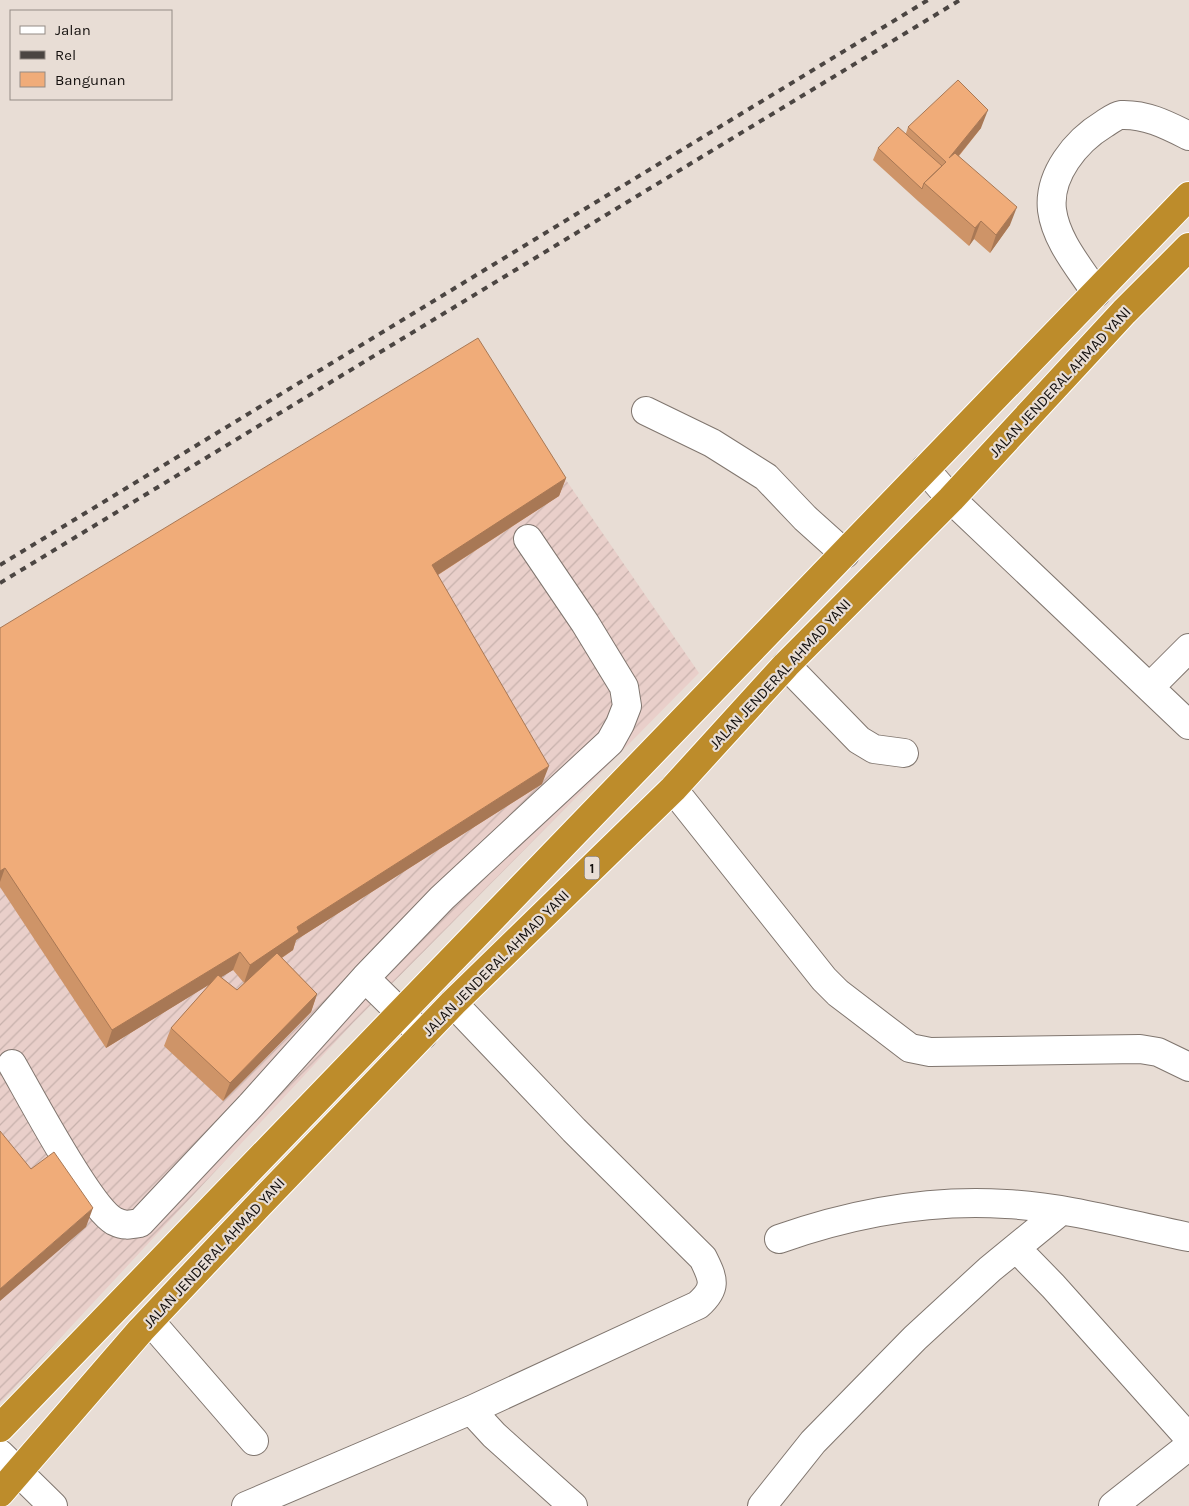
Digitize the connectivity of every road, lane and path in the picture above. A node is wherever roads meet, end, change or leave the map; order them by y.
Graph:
1 (1189, 136) edge
2 (1189, 196) edge
3 (1189, 247) edge
4 (1096, 293) junction
5 (646, 411) dead end
6 (925, 470) junction
7 (951, 499) junction
8 (528, 539) dead end
9 (844, 554) junction
10 (1189, 648) edge
11 (786, 665) junction
12 (1150, 687) junction
13 (1189, 725) edge
14 (904, 753) dead end
15 (673, 789) junction
16 (365, 978) junction
17 (453, 1002) junction
18 (399, 1013) junction
19 (423, 1035) junction
20 (12, 1064) dead end
21 (1189, 1067) edge
22 (1061, 1211) junction
23 (1189, 1237) edge
24 (778, 1239) dead end
25 (1016, 1248) junction
26 (150, 1321) junction
27 (471, 1410) junction
28 (0, 1428) edge
29 (1189, 1438) edge
30 (254, 1441) dead end
31 (1189, 1446) edge
32 (9, 1463) edge
33 (0, 1493) edge
34 (53, 1506) edge
35 (246, 1506) edge
36 (573, 1506) edge
37 (762, 1506) edge
38 (1113, 1506) edge

1 - 4 street
2 - 4 highway
3 - 7 highway, JALAN JENDERAL AHMAD YANI / 1
4 - 6 highway
5 - 9 street
6 - 7 street
6 - 9 highway
7 - 11 highway, JALAN JENDERAL AHMAD YANI / 1
7 - 12 street
8 - 16 street
9 - 18 highway
10 - 12 street
11 - 14 street
11 - 15 highway, JALAN JENDERAL AHMAD YANI / 1
12 - 13 street
15 - 17 highway, JALAN JENDERAL AHMAD YANI / 1
15 - 21 street
16 - 18 street
16 - 20 street
17 - 19 highway, JALAN JENDERAL AHMAD YANI / 1
17 - 27 street
18 - 19 street
18 - 28 highway
19 - 26 highway, JALAN JENDERAL AHMAD YANI / 1
22 - 23 street
22 - 24 street
22 - 25 street
25 - 29 street
25 - 37 street
26 - 30 street
26 - 32 highway, JALAN JENDERAL AHMAD YANI / 1
27 - 35 street
27 - 36 street
31 - 38 street
32 - 33 highway, JALAN JENDERAL AHMAD YANI / 1
32 - 34 street

